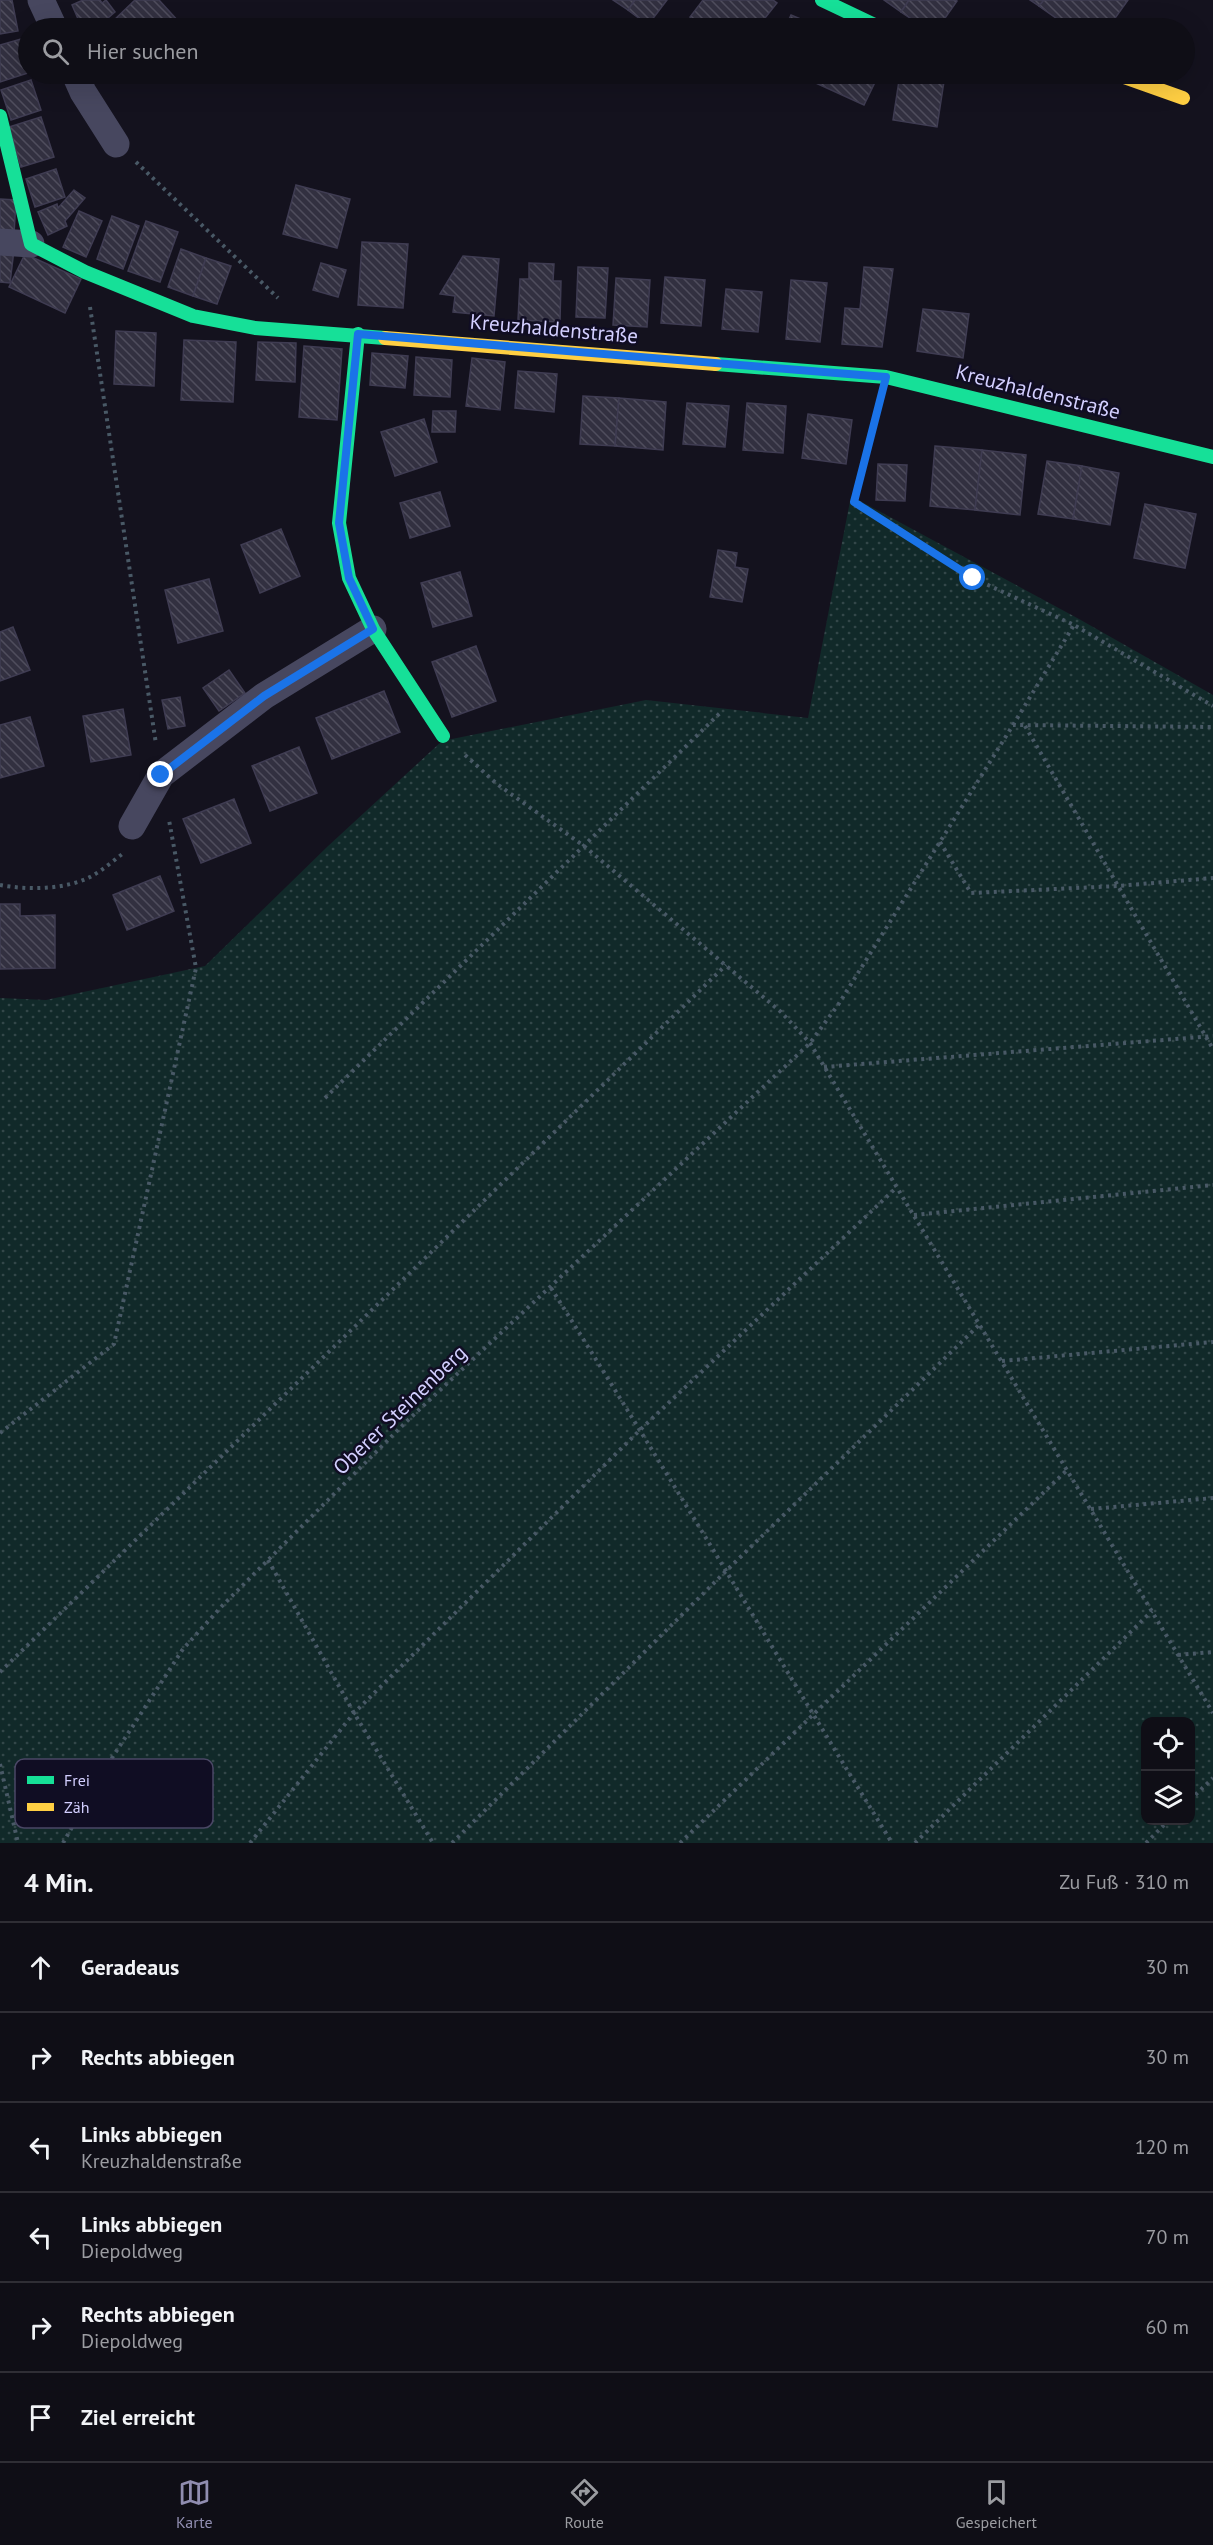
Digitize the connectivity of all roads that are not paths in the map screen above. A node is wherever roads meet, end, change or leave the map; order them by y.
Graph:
1 (41, 0) edge
2 (822, 0) edge
3 (49, 18) edge
4 (860, 18) edge
5 (79, 84) edge
6 (1143, 84) edge
7 (1183, 98) dead end
8 (0, 116) edge
9 (116, 144) road end
10 (0, 242) edge
11 (31, 244) junction
12 (358, 334) junction
13 (1213, 457) edge
14 (373, 629) junction
15 (443, 736) road end
16 (132, 826) road end

1 - 3 street
2 - 4 street
5 - 9 street
6 - 7 street
8 - 11 street
10 - 11 street
11 - 12 street, Kreuzhaldenstraße
12 - 13 street, Kreuzhaldenstraße
12 - 14 street
14 - 15 street
14 - 16 street

